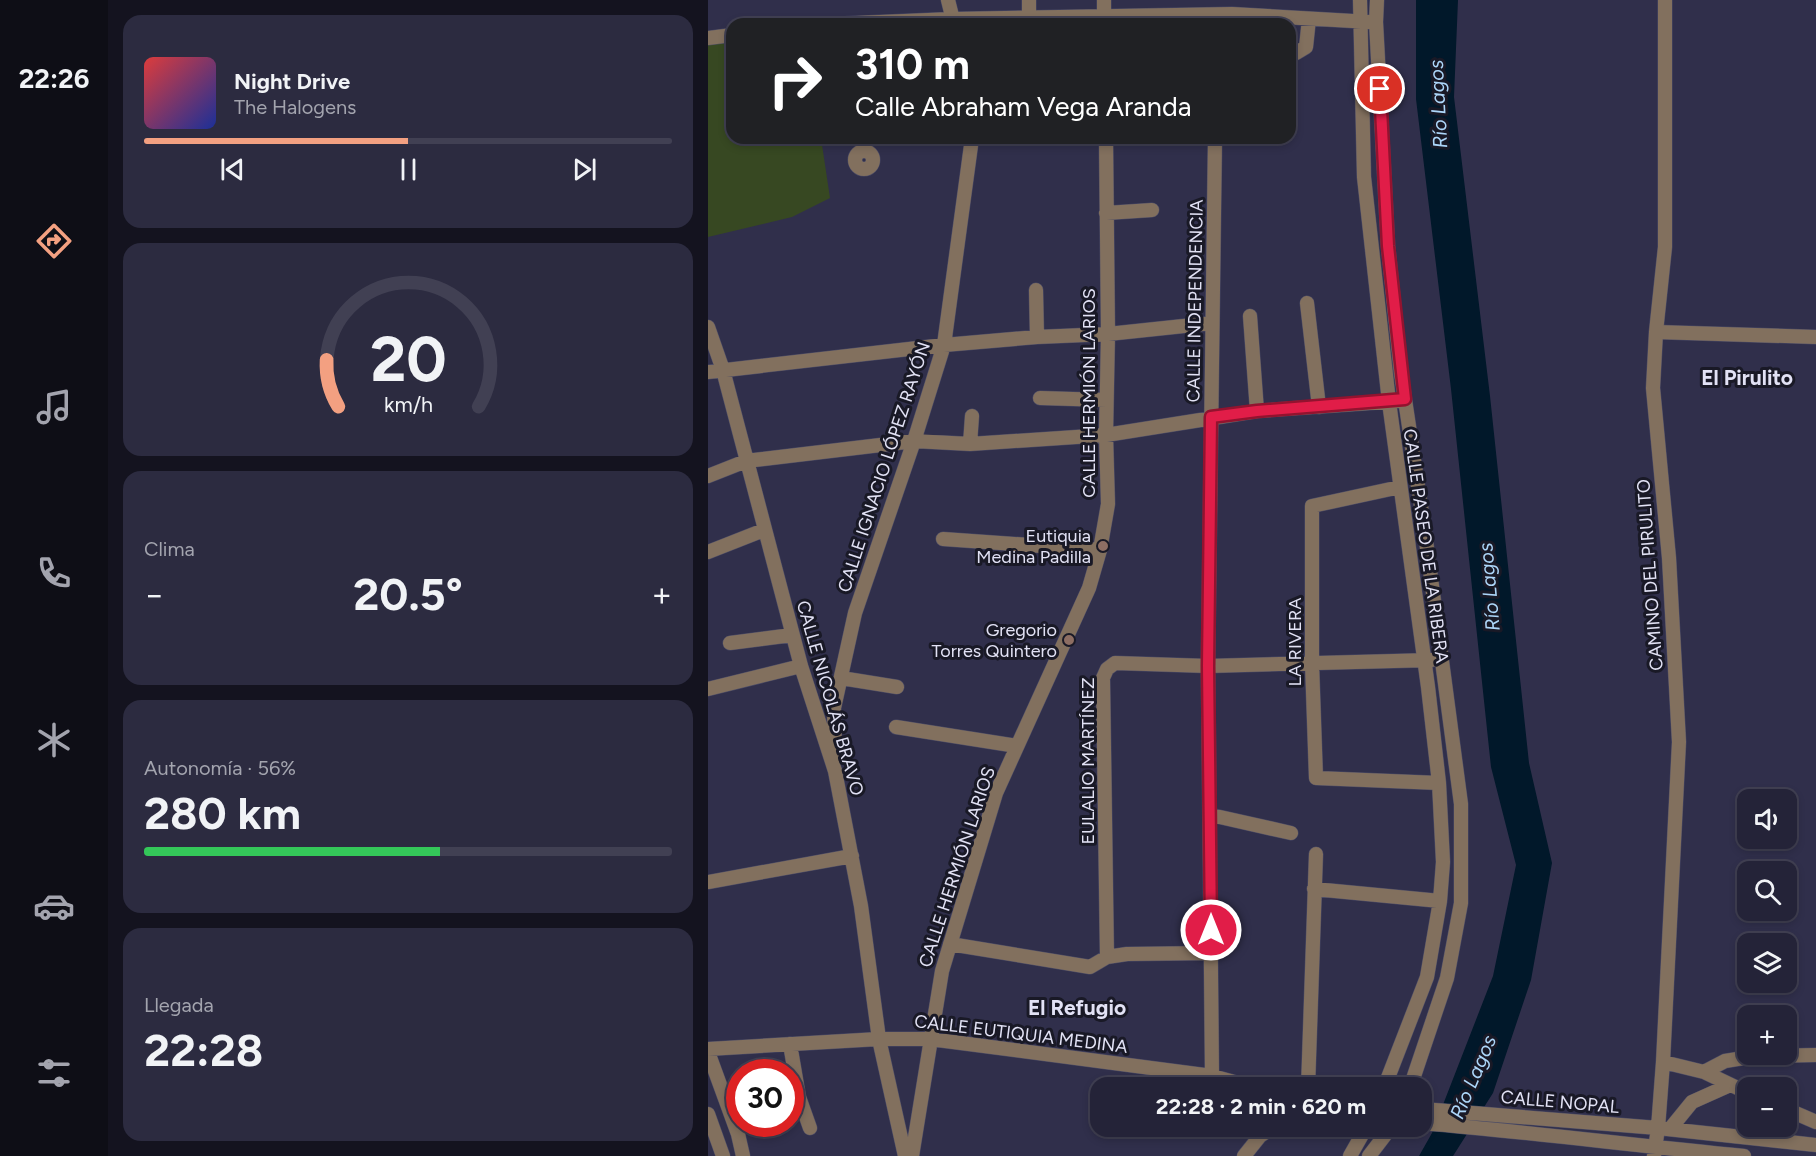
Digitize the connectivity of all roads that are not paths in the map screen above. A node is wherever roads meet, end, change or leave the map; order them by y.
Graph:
1 (948, 0) edge
2 (1029, 0) edge
3 (1104, 0) edge
4 (1360, 0) edge
5 (1377, 0) edge
6 (1665, 0) edge
7 (1233, 7) edge
8 (952, 18) edge
9 (1029, 18) edge
10 (1104, 18) edge
11 (1216, 18) edge
12 (1309, 19) junction
13 (1360, 22) junction
14 (1376, 22) junction
15 (726, 36) edge
16 (708, 38) edge
17 (1296, 53) edge
18 (971, 144) edge
19 (1106, 144) edge
20 (1215, 144) edge
21 (1152, 210) dead end
22 (1106, 213) junction
23 (1036, 290) dead end
24 (1307, 303) dead end
25 (1250, 316) dead end
26 (1212, 323) junction
27 (708, 327) edge
28 (1656, 332) junction
29 (1108, 334) junction
30 (1037, 337) junction
31 (1816, 337) edge
32 (944, 345) junction
33 (723, 370) junction
34 (708, 372) edge
35 (1040, 398) dead end
36 (1405, 399) junction
37 (1106, 400) junction
38 (1389, 402) junction
39 (1319, 407) junction
40 (1257, 411) junction
41 (972, 416) dead end
42 (1211, 417) junction
43 (1106, 435) junction
44 (914, 441) junction
45 (969, 444) junction
46 (746, 461) junction
47 (708, 476) edge
48 (1400, 487) junction
49 (764, 530) junction
50 (943, 539) dead end
51 (1100, 550) junction
52 (708, 552) edge
53 (792, 634) junction
54 (730, 642) dead end
55 (1442, 659) junction
56 (1424, 661) junction
57 (1312, 663) junction
58 (801, 666) junction
59 (1208, 666) junction
60 (841, 678) junction
61 (897, 687) dead end
62 (708, 689) edge
63 (834, 708) junction
64 (816, 713) junction
65 (896, 727) dead end
66 (1017, 746) junction
67 (835, 771) junction
68 (1439, 783) junction
69 (1211, 815) junction
70 (1291, 833) dead end
71 (1316, 854) dead end
72 (852, 856) junction
73 (708, 882) edge
74 (1314, 889) junction
75 (1440, 901) junction
76 (950, 944) junction
77 (1211, 954) junction
78 (1107, 957) junction
79 (879, 1039) junction
80 (930, 1039) junction
81 (790, 1044) junction
82 (708, 1051) edge
83 (1816, 1054) edge
84 (1663, 1062) junction
85 (1704, 1072) junction
86 (1212, 1076) junction
87 (1216, 1077) edge
88 (1308, 1077) edge
89 (1388, 1077) edge
90 (1414, 1077) edge
91 (1730, 1085) junction
92 (1737, 1088) edge
93 (1432, 1111) edge
94 (708, 1114) edge
95 (1797, 1114) edge
96 (1816, 1122) edge
97 (1432, 1123) edge
98 (1519, 1124) junction
99 (810, 1128) dead end
100 (1664, 1129) junction
101 (1259, 1137) edge
102 (1361, 1137) edge
103 (1384, 1137) edge
104 (1816, 1145) edge
105 (1654, 1152) edge
106 (723, 1156) edge
107 (743, 1156) edge
108 (904, 1156) edge
109 (912, 1156) edge
110 (1244, 1156) edge
111 (1350, 1156) edge
112 (1369, 1156) edge
113 (1744, 1156) edge

1 - 8 street
2 - 9 street
3 - 10 street
4 - 13 street, CALLE PASEO DE LA RIBERA
5 - 14 street, CALLE PASEO DE LA RIBERA
6 - 28 street, CAMINO DEL PIRULITO
7 - 11 street
7 - 12 street
12 - 13 street
12 - 17 street
13 - 14 street
13 - 38 street, CALLE PASEO DE LA RIBERA
14 - 36 street, CALLE PASEO DE LA RIBERA
15 - 16 street
18 - 32 street, CALLE IGNACIO LÓPEZ RAYÓN
19 - 22 street, CALLE HERMIÓN LARIOS
20 - 26 street, CALLE INDEPENDENCIA
21 - 22 street
22 - 29 street, CALLE HERMIÓN LARIOS
23 - 30 street
24 - 39 street
25 - 40 street
26 - 29 street
26 - 42 street, CALLE INDEPENDENCIA
27 - 33 street, CALLE NICOLÁS BRAVO
28 - 31 street
28 - 84 street, CAMINO DEL PIRULITO
29 - 30 street
29 - 37 street, CALLE HERMIÓN LARIOS
30 - 32 street
32 - 33 street
32 - 44 street, CALLE IGNACIO LÓPEZ RAYÓN
33 - 34 street
33 - 46 street, CALLE NICOLÁS BRAVO
35 - 37 street
36 - 38 street
36 - 55 street, CALLE PASEO DE LA RIBERA
37 - 43 street, CALLE HERMIÓN LARIOS
38 - 39 street
38 - 48 street, CALLE PASEO DE LA RIBERA
39 - 40 street
40 - 42 street
41 - 45 street
42 - 43 street
42 - 59 street, CALLE INDEPENDENCIA
43 - 45 street
43 - 51 street, CALLE HERMIÓN LARIOS
44 - 45 street
44 - 46 street
44 - 60 street, CALLE IGNACIO LÓPEZ RAYÓN
46 - 47 street
46 - 49 street, CALLE NICOLÁS BRAVO
48 - 56 street, CALLE PASEO DE LA RIBERA
48 - 57 street, LA RIVERA
49 - 52 street
49 - 53 street, CALLE NICOLÁS BRAVO
50 - 51 street
51 - 66 street, CALLE HERMIÓN LARIOS
53 - 54 street
53 - 58 street, CALLE NICOLÁS BRAVO
55 - 56 street
55 - 90 street, CALLE PASEO DE LA RIBERA
56 - 57 street
56 - 68 street, CALLE PASEO DE LA RIBERA
57 - 59 street
57 - 68 street, LA RIVERA
58 - 62 street
58 - 64 street, CALLE NICOLÁS BRAVO
59 - 69 street, CALLE INDEPENDENCIA
59 - 78 street, EULALIO MARTÍNEZ
60 - 61 street
60 - 63 street, CALLE IGNACIO LÓPEZ RAYÓN
63 - 64 street
63 - 67 street, CALLE IGNACIO LÓPEZ RAYÓN
64 - 67 street, CALLE NICOLÁS BRAVO
65 - 66 street
66 - 76 street, CALLE HERMIÓN LARIOS
67 - 72 street, CALLE NICOLÁS BRAVO
68 - 75 street, CALLE PASEO DE LA RIBERA
69 - 70 street
69 - 77 street, CALLE INDEPENDENCIA
71 - 74 street
72 - 73 street
72 - 79 street, CALLE NICOLÁS BRAVO
74 - 75 street
74 - 88 street
75 - 89 street, CALLE PASEO DE LA RIBERA
76 - 78 street
76 - 80 street, CALLE HERMIÓN LARIOS
77 - 78 street
77 - 86 street, CALLE INDEPENDENCIA
79 - 80 street, CALLE EUTIQUIA MEDINA
79 - 81 street, CALLE EUTIQUIA MEDINA
79 - 108 street, CALLE NICOLÁS BRAVO
80 - 86 street, CALLE EUTIQUIA MEDINA
80 - 109 street, CALLE HERMIÓN LARIOS
81 - 82 street, CALLE EUTIQUIA MEDINA
81 - 99 street
82 - 107 street
83 - 85 street
84 - 85 street
84 - 100 street, CAMINO DEL PIRULITO
85 - 91 street
86 - 87 street, CALLE EUTIQUIA MEDINA
91 - 92 street
91 - 100 street
93 - 98 street, CALLE NOPAL
94 - 106 street
95 - 96 street
97 - 98 street, CALLE NOPAL
98 - 100 street, CALLE NOPAL
98 - 105 street, CALLE NOPAL
100 - 104 street, CALLE NOPAL
100 - 105 street, CAMINO DEL PIRULITO
101 - 110 street
102 - 111 street
103 - 112 street
105 - 113 street, CALLE NOPAL

